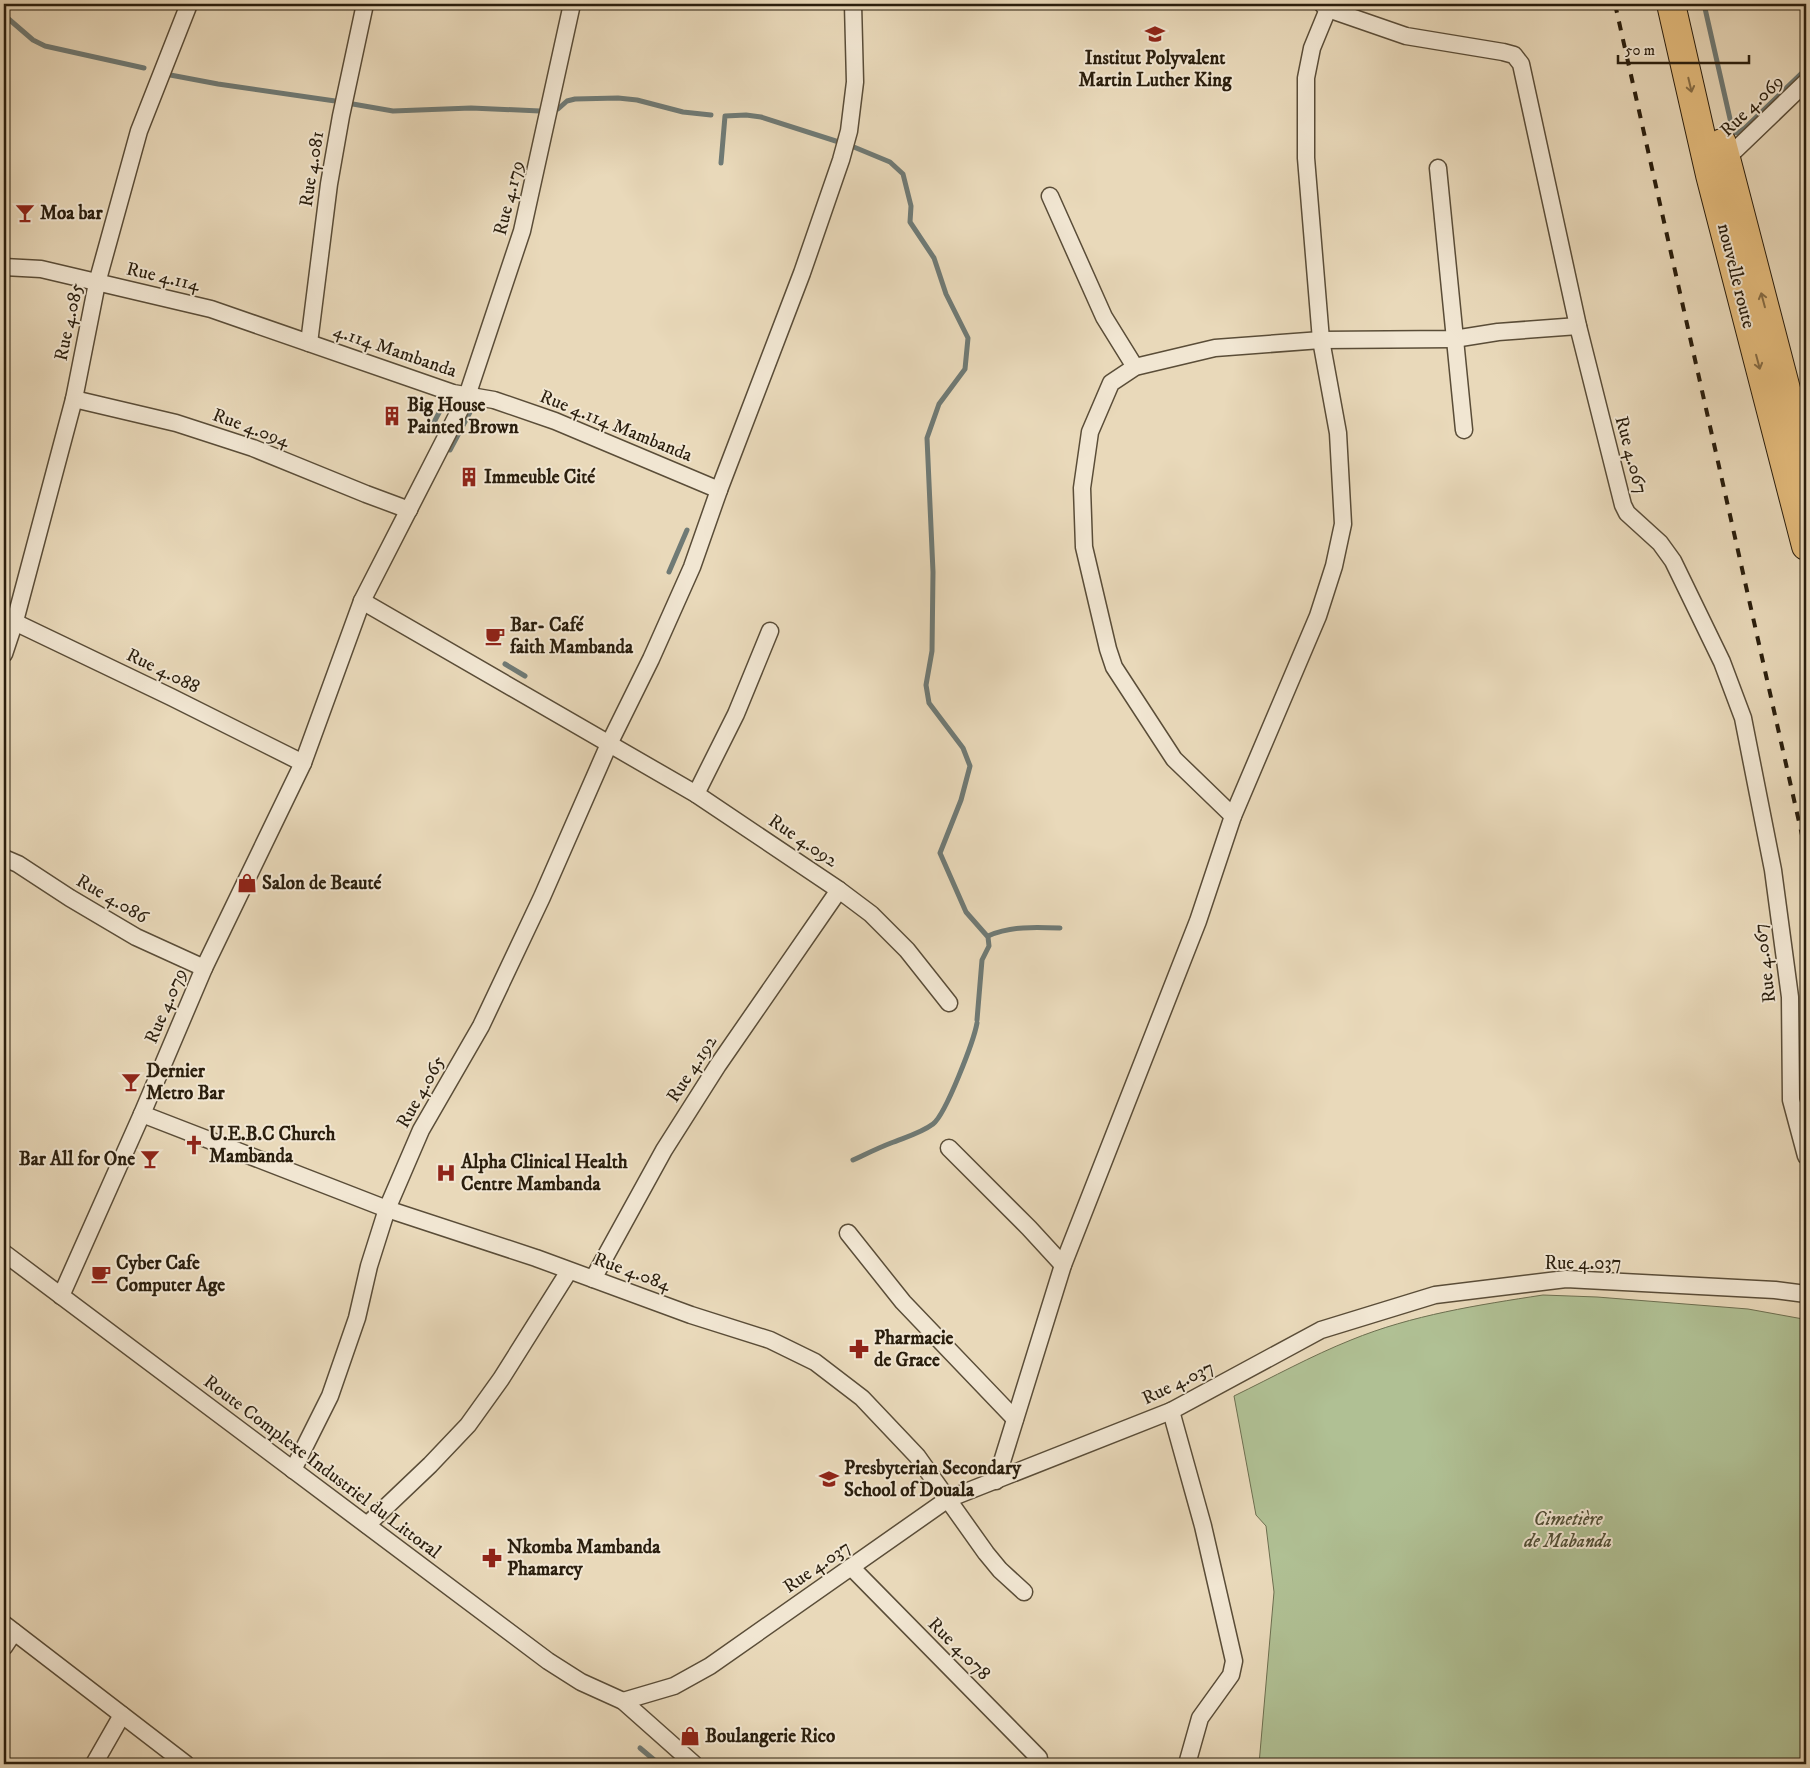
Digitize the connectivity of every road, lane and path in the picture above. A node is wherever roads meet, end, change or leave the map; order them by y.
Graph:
1 (189, 4) edge
2 (365, 4) edge
3 (572, 4) edge
4 (853, 4) edge
5 (1671, 4) edge
6 (1691, 4) edge
7 (1324, 6) edge
8 (1806, 82) edge
9 (1726, 159) junction
10 (1438, 168) dead end
11 (1050, 196) dead end
12 (4, 267) edge
13 (97, 283) junction
14 (1578, 326) junction
15 (1454, 339) junction
16 (1321, 340) junction
17 (309, 343) junction
18 (1135, 367) junction
19 (467, 396) junction
20 (74, 399) junction
21 (1464, 430) dead end
22 (1806, 466) edge
23 (719, 490) junction
24 (409, 510) junction
25 (1806, 546) edge
26 (362, 601) junction
27 (10, 619) edge
28 (770, 631) dead end
29 (4, 654) edge
30 (609, 744) junction
31 (303, 763) junction
32 (696, 794) junction
33 (1233, 816) junction
34 (4, 858) edge
35 (839, 890) junction
36 (204, 968) junction
37 (949, 1003) dead end
38 (142, 1114) junction
39 (949, 1148) dead end
40 (1806, 1156) edge
41 (387, 1209) junction
42 (848, 1232) dead end
43 (4, 1254) edge
44 (1063, 1265) junction
45 (569, 1271) junction
46 (593, 1279) junction
47 (1806, 1294) edge
48 (61, 1296) junction
49 (1171, 1411) junction
50 (1015, 1419) junction
51 (293, 1470) junction
52 (996, 1481) junction
53 (948, 1499) junction
54 (367, 1525) junction
55 (851, 1567) junction
56 (1024, 1592) dead end
57 (9, 1628) edge
58 (4, 1647) edge
59 (623, 1701) junction
60 (122, 1715) junction
61 (1039, 1758) dead end
62 (94, 1764) edge
63 (186, 1764) edge
64 (694, 1764) edge
65 (1187, 1764) edge

1 - 13 street, Rue 4.085
2 - 17 street, Rue 4.081
3 - 19 street, Rue 4.179
4 - 23 street, Rue 4.065
5 -> 25 highway, nouvelle route
6 - 9 highway, nouvelle route
7 - 14 street, Rue 4.067
7 - 16 street
8 - 9 street, Rue 4.069
22 -> 9 highway, nouvelle route
10 - 15 street
11 - 18 street
12 - 13 street, Rue 4.114
13 - 17 street, Rue 4.114
13 - 20 street, Rue 4.085
14 - 15 street
14 - 40 street, Rue 4.067
15 - 16 street
15 - 21 street
16 - 18 street
16 - 33 street
17 - 19 street, 4.114 Mambanda
18 - 33 street
19 - 23 street, Rue 4.114 Mambanda
19 - 24 street, Rue 4.179
20 - 24 street, Rue 4.094
20 - 27 street, Rue 4.085
23 - 30 street, Rue 4.065
24 - 26 street, Rue 4.179
26 - 30 street, Rue 4.092
26 - 31 street, Rue 4.079
27 - 29 street, Rue 4.085
27 - 31 street, Rue 4.088
28 - 32 street
30 - 32 street, Rue 4.092
30 - 41 street, Rue 4.065
31 - 36 street, Rue 4.079
32 - 35 street, Rue 4.092
33 - 44 street
34 - 36 street, Rue 4.086
35 - 37 street, Rue 4.092
35 - 46 street, Rue 4.192
36 - 38 street, Rue 4.079
38 - 41 street, Rue 4.084
38 - 48 street, Rue 4.079
39 - 44 street
41 - 45 street, Rue 4.084
41 - 51 street, Rue 4.065
42 - 50 street
43 - 48 street, Route Complexe Industriel du Littoral
44 - 50 street
45 - 46 street, Rue 4.084
45 - 54 street
46 - 53 street, Rue 4.084
47 - 49 street, Rue 4.037
48 - 51 street, Route Complexe Industriel du Littoral
49 - 52 street, Rue 4.037
49 - 65 street
50 - 52 street
51 - 54 street, Route Complexe Industriel du Littoral
52 - 53 street, Rue 4.037
53 - 55 street, Rue 4.037
53 - 56 street, Rue 4.084
54 - 59 street, Route Complexe Industriel du Littoral
55 - 59 street, Rue 4.037
55 - 61 street, Rue 4.078
57 - 58 street
57 - 60 street
59 - 64 street, Route Complexe Industriel du Littoral
60 - 62 street
60 - 63 street

